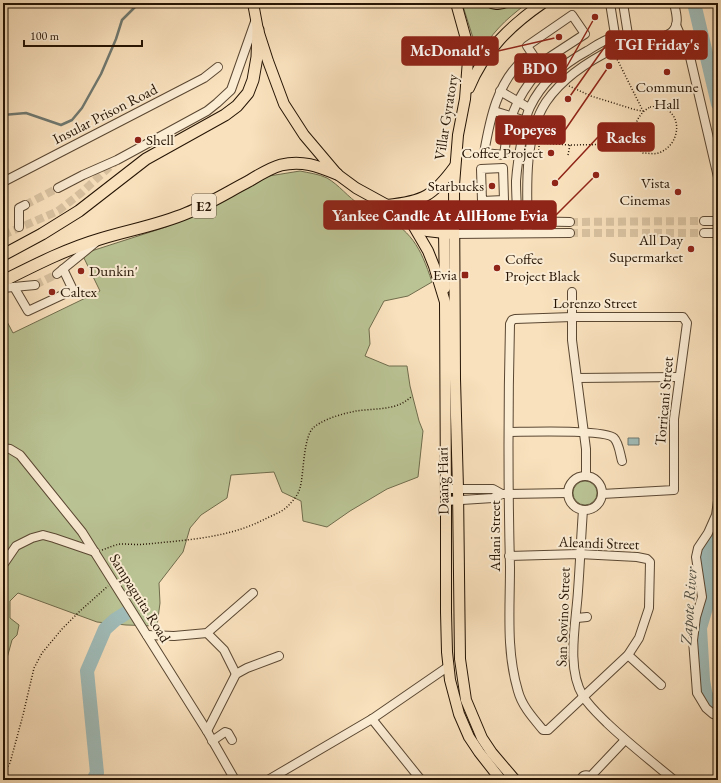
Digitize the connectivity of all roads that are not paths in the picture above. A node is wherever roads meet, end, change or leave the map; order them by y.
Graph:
1 (253, 3) edge
2 (456, 3) edge
3 (492, 3) edge
4 (503, 3) edge
5 (543, 3) edge
6 (610, 3) edge
7 (622, 3) edge
8 (674, 3) edge
9 (256, 18) junction
10 (676, 25) junction
11 (258, 30) junction
12 (615, 36) junction
13 (628, 39) junction
14 (615, 48) junction
15 (539, 64) joint
16 (218, 67) dead end
17 (500, 90) junction
18 (465, 99) junction
19 (518, 102) junction
20 (529, 108) junction
21 (494, 111) junction
22 (511, 116) junction
23 (526, 121) junction
24 (455, 166) junction
25 (337, 174) junction
26 (718, 177) edge
27 (3, 182) edge
28 (58, 188) tunnel mouth
29 (504, 200) joint
30 (24, 205) dead end
31 (387, 205) junction
32 (410, 220) junction
33 (518, 221) junction
34 (527, 221) junction
35 (704, 221) tunnel mouth
36 (718, 221) edge
37 (570, 222) tunnel mouth
38 (454, 223) junction
39 (19, 227) dead end
40 (517, 233) junction
41 (528, 233) junction
42 (570, 233) tunnel mouth
43 (704, 233) tunnel mouth
44 (718, 233) edge
45 (449, 234) junction
46 (100, 239) junction
47 (3, 255) edge
48 (3, 281) edge
49 (35, 285) tunnel mouth
50 (14, 287) junction
51 (3, 288) edge
52 (572, 292) dead end
53 (445, 302) junction
54 (572, 317) junction
55 (683, 317) joint
56 (510, 324) joint
57 (679, 377) junction
58 (576, 378) junction
59 (509, 432) junction
60 (584, 433) junction
61 (3, 448) edge
62 (622, 461) dead end
63 (586, 476) junction
64 (446, 489) junction
65 (458, 489) junction
66 (568, 493) junction
67 (506, 494) junction
68 (602, 494) junction
69 (458, 500) junction
70 (446, 501) junction
71 (718, 501) edge
72 (583, 510) junction
73 (95, 552) junction
74 (579, 554) junction
75 (509, 556) junction
76 (3, 565) edge
77 (253, 593) dead end
78 (587, 617) dead end
79 (577, 618) junction
80 (207, 634) junction
81 (147, 635) junction
82 (628, 655) junction
83 (279, 656) dead end
84 (448, 666) junction
85 (236, 674) junction
86 (661, 684) dead end
87 (584, 697) junction
88 (718, 715) edge
89 (372, 719) junction
90 (552, 728) joint
91 (207, 731) junction
92 (232, 740) dead end
93 (625, 740) junction
94 (212, 741) junction
95 (591, 778) edge
96 (236, 780) edge
97 (268, 780) edge
98 (421, 780) edge
99 (501, 780) edge
100 (515, 780) edge
101 (581, 780) edge
102 (674, 780) edge

1 - 9 main road
2 - 18 main road, Villar Gyratory
3 - 4 main road
5 - 18 main road
6 - 12 street
7 - 13 street
8 - 10 street
9 - 11 main road
9 - 28 street
10 - 13 street
10 - 26 street
11 - 25 main road
11 - 47 highway
12 - 13 street
12 - 14 street
12 - 20 street
13 - 14 street
14 - 34 street
15 - 15 street
16 - 27 street, Insular Prison Road
17 - 19 street
17 - 19 street
17 - 21 street
18 - 24 main road, Villar Gyratory
19 - 20 street
19 - 22 street
20 - 23 street
21 - 22 street
21 - 22 street
22 - 23 street
23 - 33 street
24 - 31 main road, Villar Gyratory
24 - 38 main road, Daang Hari
25 - 31 main road
25 - 46 highway, E2
29 - 29 street
30 - 39 street
31 - 32 main road, Daang Hari
32 - 45 main road
32 - 53 main road, Daang Hari
33 - 34 street
33 - 38 street
33 - 40 street
34 - 37 street
34 - 41 street
35 - 36 street
38 - 45 main road, Daang Hari
40 - 41 street
40 - 45 street
41 - 42 street
43 - 44 street
45 - 53 main road
45 - 65 main road, Daang Hari
46 - 48 highway, E2
46 - 50 street
49 - 50 street
50 - 51 street
52 - 54 street
53 - 64 main road, Daang Hari
54 - 55 street, Lorenzo Street
54 - 56 street, Lorenzo Street
54 - 58 street
55 - 57 street, Torricani Street
56 - 59 street, Aflani Street
57 - 58 street
57 - 68 street, Torricani Street
58 - 60 street
59 - 60 street
59 - 67 street, Aflani Street
60 - 62 street
60 - 63 street
61 - 73 street, Sampaguita Road
63 - 66 street
63 - 68 street
64 - 65 street
64 - 70 main road, Daang Hari
65 - 67 street
65 - 69 main road, Daang Hari
66 - 67 street
66 - 72 street
67 - 69 street
67 - 75 street, Aflani Street
68 - 72 street
69 - 70 street
69 - 100 main road, Daang Hari
70 - 84 main road, Daang Hari
71 - 88 street
72 - 74 street, San Sovino Street
73 - 76 street
73 - 81 street, Sampaguita Road
74 - 75 street, Aleandi Street
74 - 79 street, San Sovino Street
74 - 82 street, Aleandi Street
75 - 90 street, Aflani Street
77 - 80 street
78 - 79 street
79 - 87 street, San Sovino Street
80 - 81 street
80 - 85 street
81 - 91 street, Sampaguita Road
82 - 86 street
82 - 87 street, Aleandi Street
83 - 85 street
84 - 89 street
84 - 99 main road, Daang Hari
85 - 91 street
87 - 90 street, Aleandi Street
87 - 93 street, San Sovino Street
89 - 97 street
89 - 98 street
91 - 94 street, Sampaguita Road
92 - 94 street
93 - 95 street
93 - 102 street, San Sovino Street
94 - 96 street, Sampaguita Road
95 - 101 street

